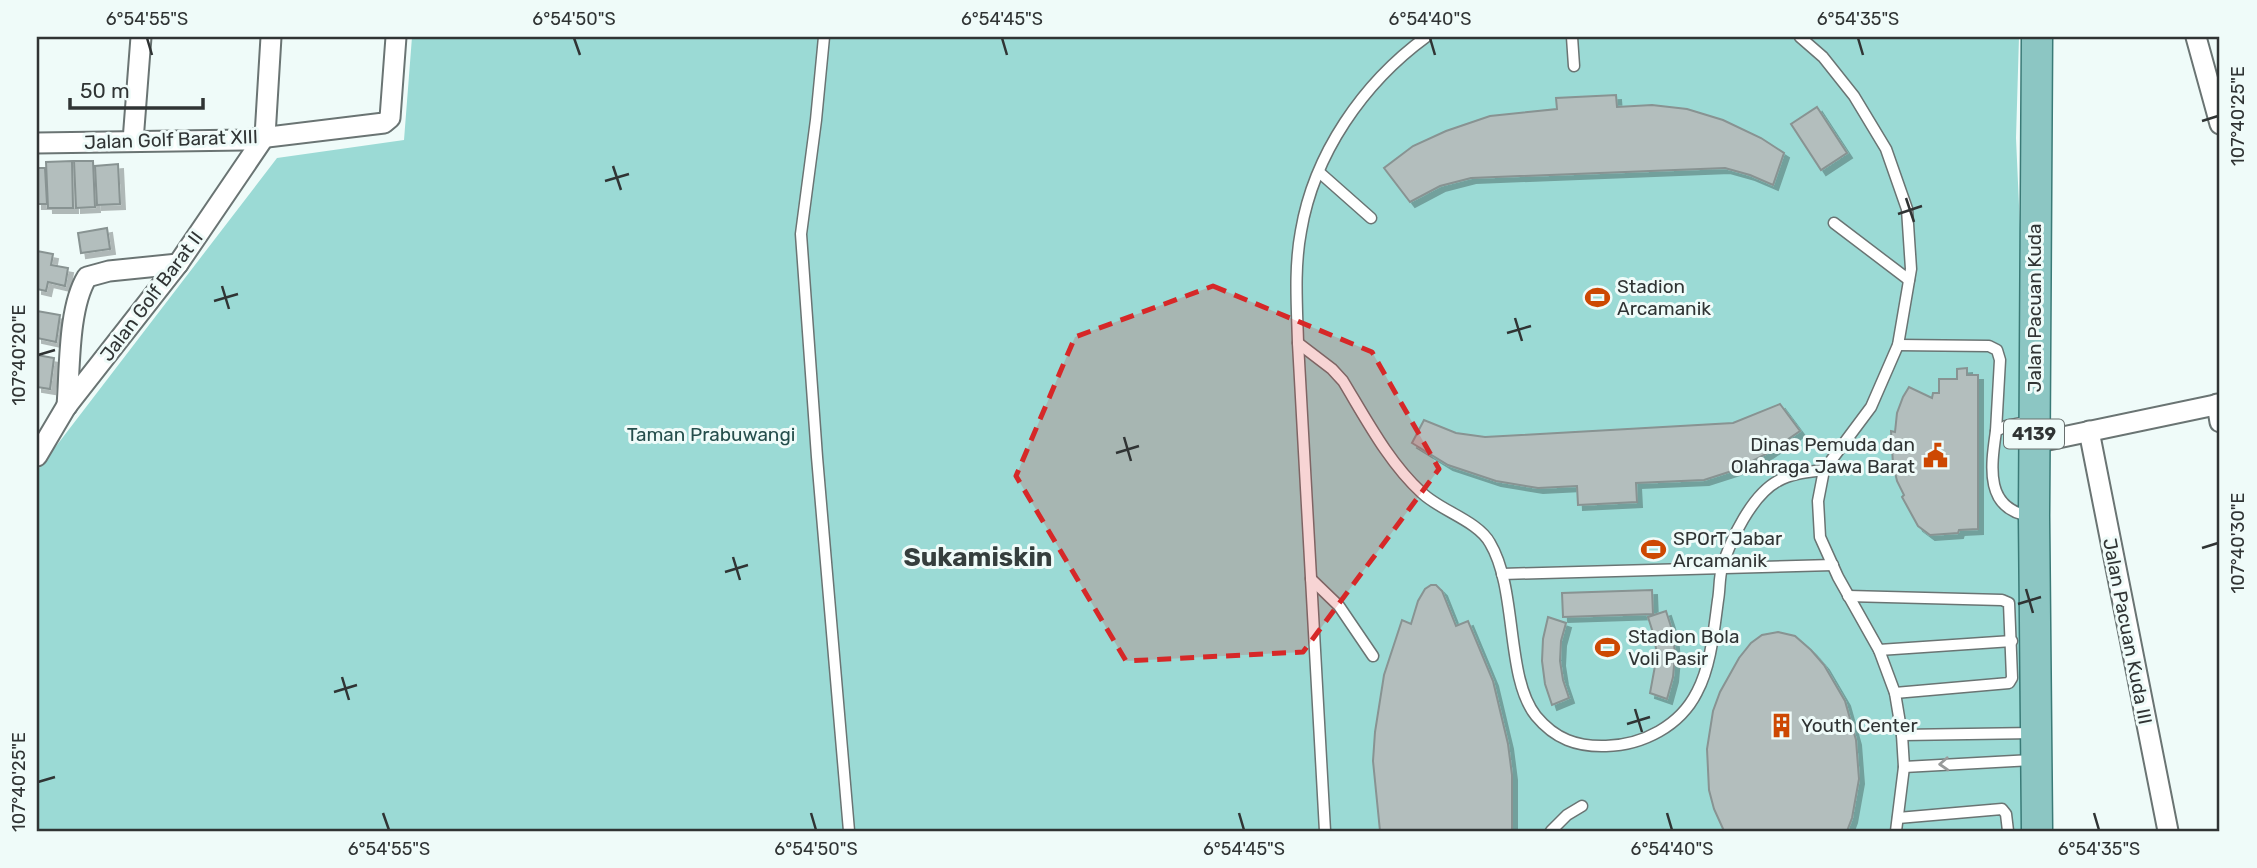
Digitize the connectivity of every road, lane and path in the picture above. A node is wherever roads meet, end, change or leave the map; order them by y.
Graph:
1 (141, 37) edge
2 (271, 37) edge
3 (396, 37) edge
4 (824, 37) edge
5 (1426, 37) edge
6 (1572, 37) edge
7 (1800, 37) edge
8 (2036, 37) edge
9 (2196, 37) edge
10 (1574, 66) dead end
11 (2220, 124) edge
12 (265, 136) junction
13 (133, 141) junction
14 (37, 143) edge
15 (1319, 172) junction
16 (1371, 218) dead end
17 (1834, 223) dead end
18 (178, 264) junction
19 (1909, 280) junction
20 (1298, 343) junction
21 (1898, 345) junction
22 (66, 407) junction
23 (2219, 410) edge
24 (1996, 431) junction
25 (2034, 431) junction
26 (2089, 431) junction
27 (37, 454) edge
28 (1824, 470) junction
29 (2034, 516) junction
30 (1833, 565) junction
31 (1721, 569) junction
32 (1502, 574) junction
33 (1311, 579) junction
34 (1848, 596) junction
35 (2012, 640) junction
36 (1879, 650) junction
37 (1373, 656) dead end
38 (1895, 693) junction
39 (1902, 735) junction
40 (2036, 746) junction
41 (1903, 766) junction
42 (1582, 806) dead end
43 (1898, 818) junction
44 (849, 831) edge
45 (1325, 831) edge
46 (1551, 831) edge
47 (1896, 831) edge
48 (2008, 831) edge
49 (2037, 831) edge
50 (2168, 831) edge

1 - 13 street
2 - 12 street
3 - 12 street, Jalan Golf Barat XIII
4 - 44 lane
5 - 15 lane
6 - 10 lane
7 - 19 lane
8 - 25 main road, Jalan Pacuan Kuda / 4139
9 - 11 street
12 - 13 street, Jalan Golf Barat XIII
12 - 18 street, Jalan Golf Barat II
13 - 14 street, Jalan Golf Barat XIII
15 - 16 lane
15 - 20 lane
17 - 19 lane
18 - 22 street, Jalan Golf Barat II
18 - 22 street
19 - 21 lane
20 - 32 lane
20 - 33 lane
21 - 24 lane
21 - 28 lane
22 - 27 street, Jalan Golf Barat II
23 - 26 street
24 - 25 lane
24 - 29 lane
25 - 26 street
25 - 29 main road, Jalan Pacuan Kuda / 4139
26 - 50 street, Jalan Pacuan Kuda III
28 - 30 lane
28 - 31 lane
29 - 40 main road, Jalan Pacuan Kuda / 4139
30 - 31 lane
30 - 34 lane
31 - 32 lane
31 - 32 lane
33 - 37 lane
33 - 45 lane
34 - 35 lane
34 - 36 lane
35 - 36 lane
35 - 38 lane
36 - 38 lane
38 - 39 lane
39 - 40 lane
39 - 41 lane
40 -> 41 lane
40 - 49 main road, Jalan Pacuan Kuda / 4139
41 - 43 lane
42 - 46 lane
43 - 47 lane
43 - 48 lane

